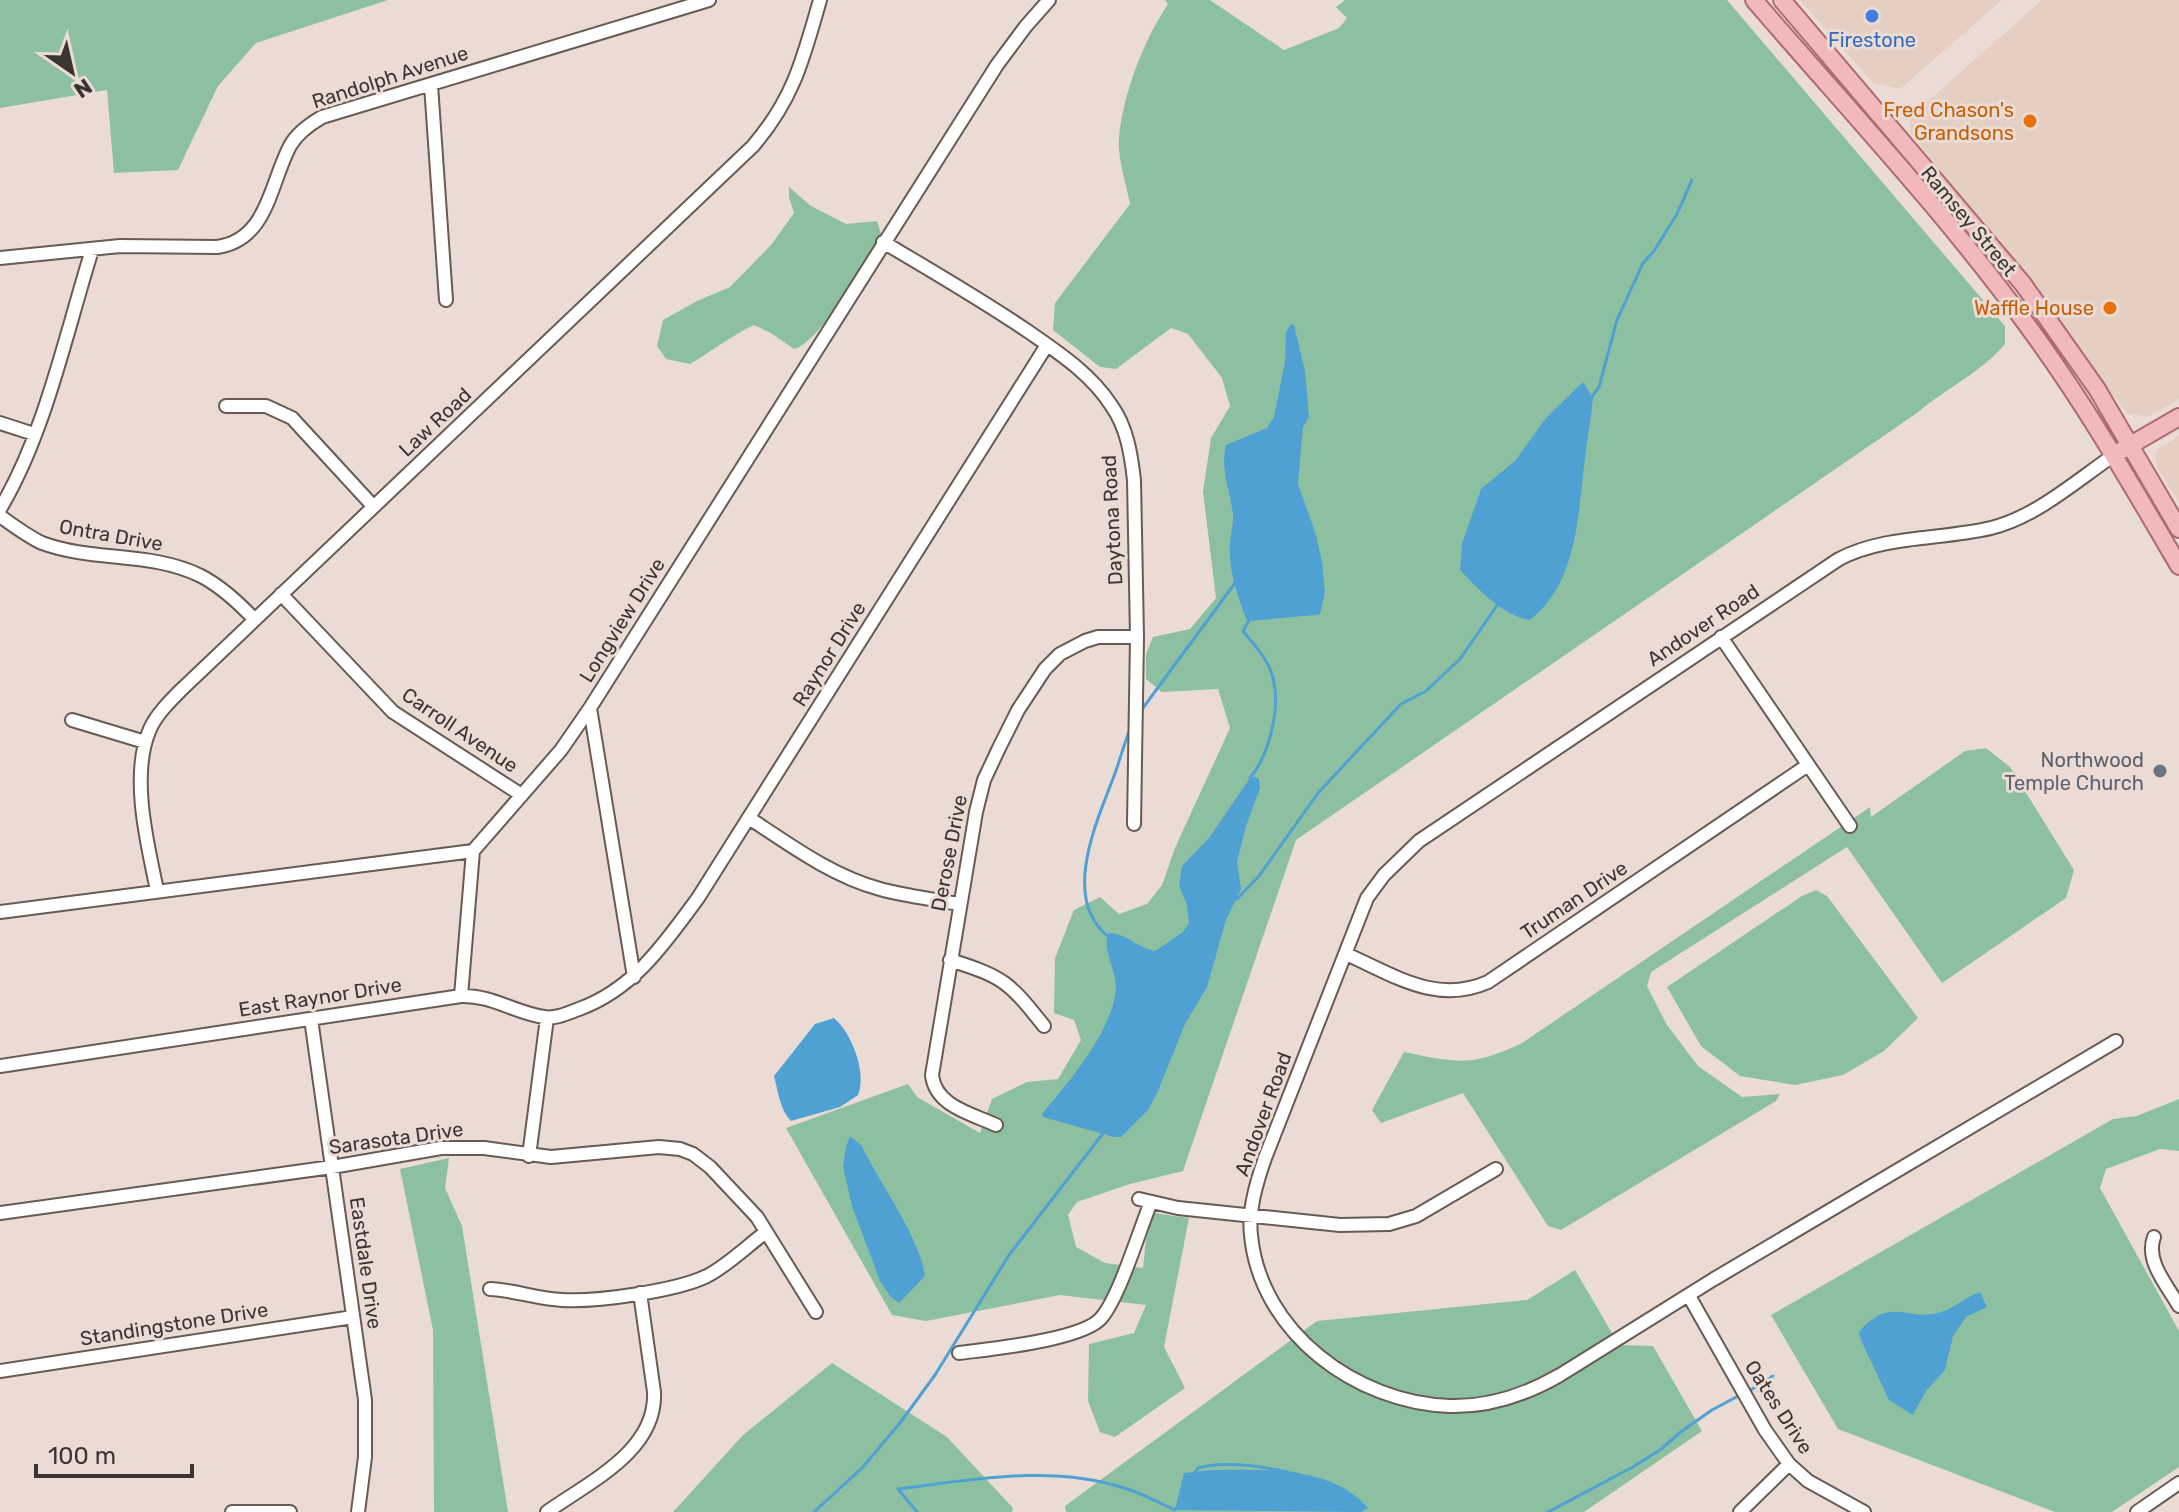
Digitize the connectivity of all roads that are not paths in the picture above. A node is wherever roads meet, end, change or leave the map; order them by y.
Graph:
1 (709, 0) edge
2 (820, 0) edge
3 (1049, 0) edge
4 (1754, 0) edge
5 (1782, 0) edge
6 (431, 85) junction
7 (1884, 119) junction
8 (1868, 133) junction
9 (883, 242) junction
10 (92, 250) junction
11 (0, 258) edge
12 (446, 300) dead end
13 (1047, 345) junction
14 (226, 406) dead end
15 (2179, 417) edge
16 (0, 423) edge
17 (34, 434) junction
18 (2130, 445) junction
19 (2114, 455) junction
20 (373, 506) junction
21 (0, 509) edge
22 (0, 516) edge
23 (2179, 529) edge
24 (2179, 566) edge
25 (281, 594) junction
26 (254, 619) junction
27 (1137, 637) junction
28 (1721, 637) junction
29 (590, 708) junction
30 (72, 720) dead end
31 (145, 742) junction
32 (1808, 765) junction
33 (520, 794) junction
34 (749, 818) junction
35 (1134, 824) dead end
36 (1850, 826) dead end
37 (473, 851) junction
38 (157, 890) junction
39 (959, 904) junction
40 (0, 912) edge
41 (1346, 954) junction
42 (950, 960) junction
43 (634, 977) junction
44 (461, 996) junction
45 (547, 1018) junction
46 (311, 1019) junction
47 (1044, 1026) dead end
48 (2116, 1041) dead end
49 (0, 1066) edge
50 (996, 1125) dead end
51 (529, 1156) junction
52 (332, 1167) junction
53 (1496, 1169) dead end
54 (0, 1213) edge
55 (1252, 1216) junction
56 (766, 1232) junction
57 (2154, 1237) dead end
58 (490, 1289) dead end
59 (640, 1293) junction
60 (1689, 1296) junction
61 (2179, 1306) edge
62 (816, 1312) dead end
63 (353, 1317) junction
64 (959, 1353) dead end
65 (0, 1371) edge
66 (1789, 1464) junction
67 (2179, 1483) edge
68 (232, 1512) edge
69 (290, 1512) edge
70 (358, 1512) edge
71 (547, 1512) edge
72 (1740, 1512) edge
73 (1864, 1512) edge
74 (2137, 1512) edge

1 - 6 street, Randolph Avenue
2 - 20 street, Law Road
3 - 9 street, Longview Drive
4 - 8 main road, Ramsey Street
5 - 7 main road, Ramsey Street
6 - 10 street, Randolph Avenue
6 - 12 street
7 - 8 main road
7 - 18 main road, Ramsey Street
8 - 19 main road, Ramsey Street
9 - 13 street, Daytona Road
9 - 29 street, Longview Drive
10 - 11 street, Randolph Avenue
10 - 17 street
13 - 27 street, Daytona Road
13 - 34 street, Raynor Drive
14 - 20 street
15 - 18 main road
16 - 17 street
17 - 21 street
18 - 19 main road
18 - 23 main road, Ramsey Street
19 - 24 main road, Ramsey Street
19 - 28 street, Andover Road
20 - 25 street, Law Road
22 - 26 street, Ontra Drive
25 - 26 street, Law Road
25 - 33 street, Carroll Avenue
26 - 31 street, Law Road
27 - 35 street, Daytona Road
27 - 39 street, Derose Drive
28 - 32 street
28 - 41 street, Andover Road
29 - 33 street, Longview Drive
29 - 43 street
30 - 31 street
31 - 38 street, Law Road
32 - 36 street
32 - 41 street, Truman Drive
33 - 37 street, Longview Drive
34 - 39 street
34 - 43 street, Raynor Drive
37 - 38 street
37 - 44 street
38 - 40 street
39 - 42 street, Derose Drive
41 - 55 street, Andover Road
42 - 47 street
42 - 50 street, Derose Drive
43 - 45 street
44 - 45 street, East Raynor Drive
44 - 46 street, East Raynor Drive
45 - 51 street
46 - 49 street, East Raynor Drive
46 - 52 street, Eastdale Drive
48 - 60 street, Andover Road
51 - 52 street, Sarasota Drive
51 - 56 street, Sarasota Drive
52 - 54 street, Sarasota Drive
52 - 63 street, Eastdale Drive
53 - 55 street
55 - 60 street, Andover Road
55 - 64 street
56 - 59 street
56 - 62 street, Sarasota Drive
57 - 61 street
58 - 59 street
59 - 71 street
60 - 66 street, Oates Drive
63 - 65 street, Standingstone Drive
63 - 70 street, Eastdale Drive
66 - 72 street
66 - 73 street, Oates Drive
67 - 74 street
68 - 69 street

